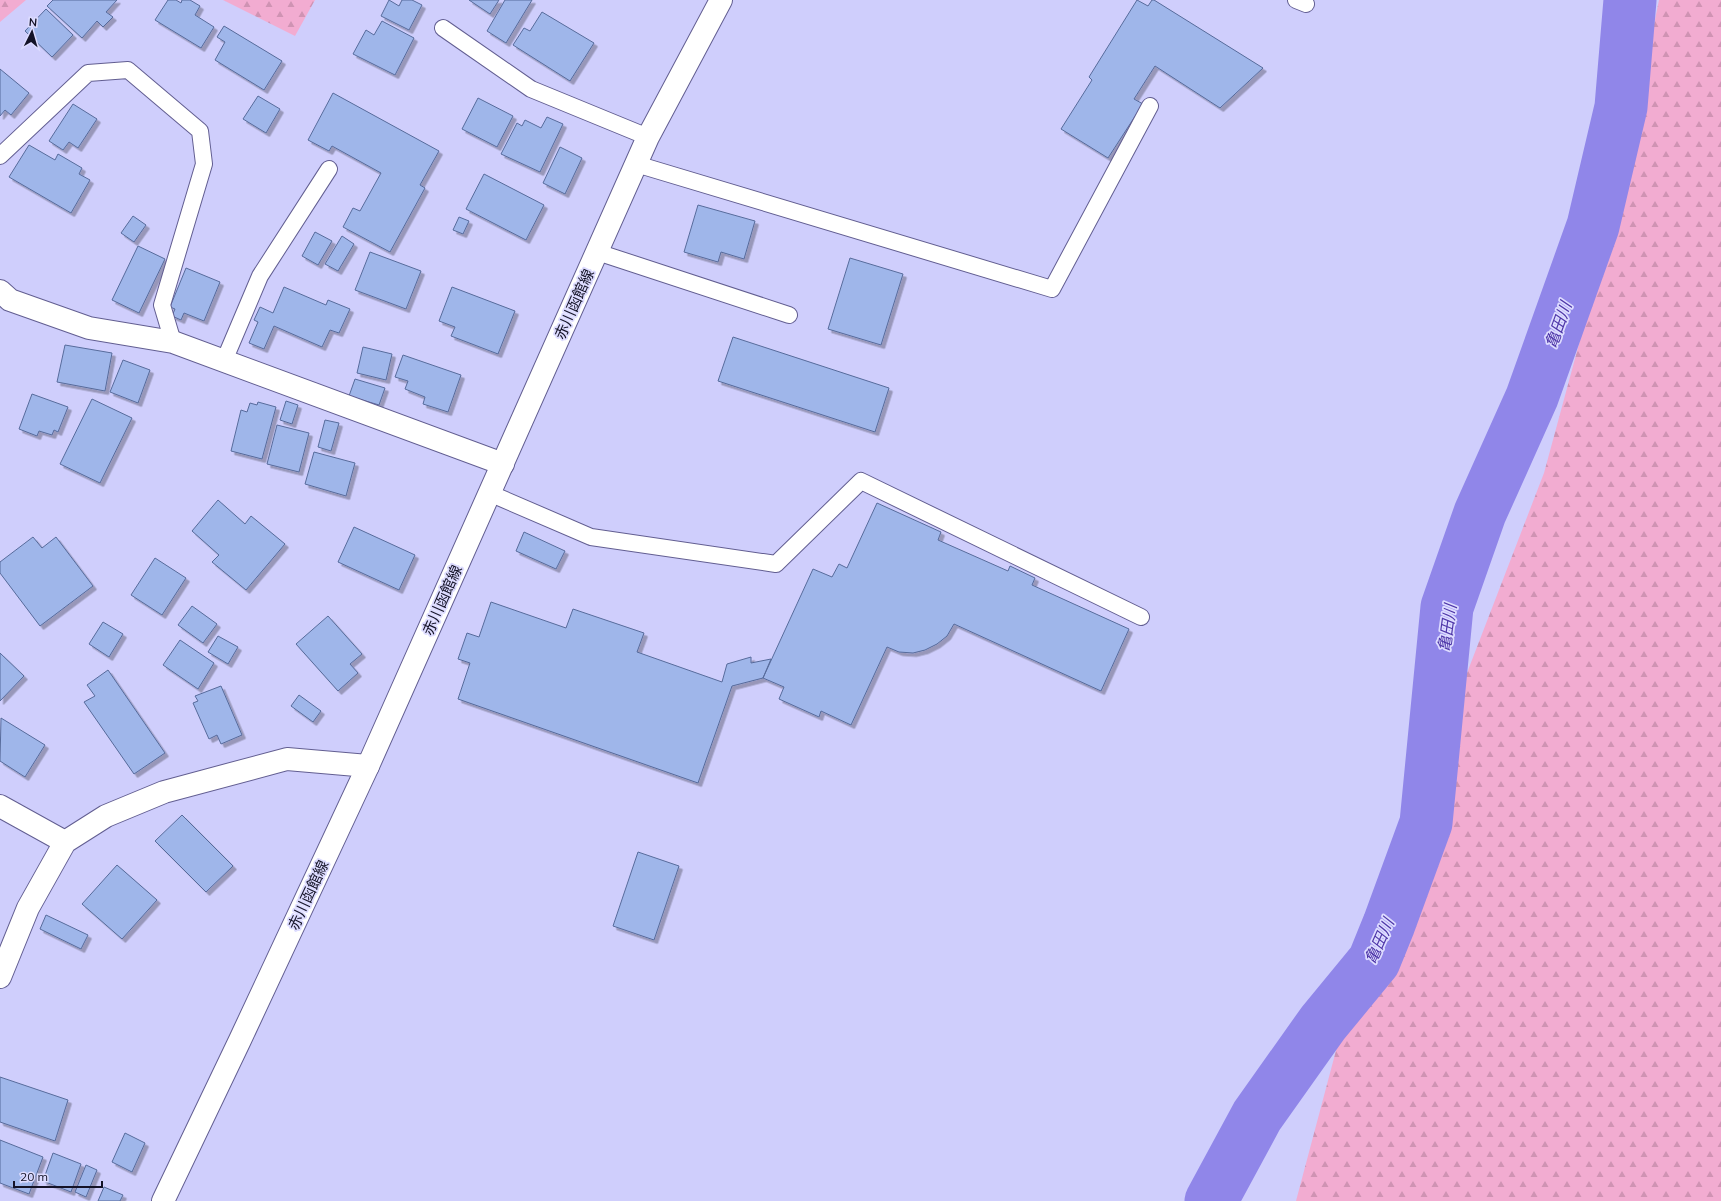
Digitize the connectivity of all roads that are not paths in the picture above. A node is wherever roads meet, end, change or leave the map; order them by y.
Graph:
1 (721, 0) edge
2 (443, 28) dead end
3 (1150, 106) dead end
4 (648, 137) junction
5 (0, 156) edge
6 (636, 164) junction
7 (329, 170) dead end
8 (597, 252) junction
9 (0, 291) edge
10 (789, 315) dead end
11 (173, 342) junction
12 (224, 361) junction
13 (503, 464) junction
14 (490, 493) junction
15 (1140, 617) dead end
16 (368, 766) junction
17 (0, 806) edge
18 (65, 842) junction
19 (0, 977) edge
20 (163, 1201) edge

1 - 4 main road, 赤川函館線
2 - 4 lane
3 - 6 lane
4 - 6 main road, 赤川函館線
5 - 11 lane
6 - 8 main road, 赤川函館線
7 - 12 lane
8 - 10 lane
8 - 13 main road, 赤川函館線
9 - 11 main road
11 - 12 main road
12 - 13 main road
13 - 14 main road, 赤川函館線
14 - 15 lane
14 - 16 main road, 赤川函館線
16 - 18 main road
16 - 20 main road, 赤川函館線
17 - 18 main road
18 - 19 main road

